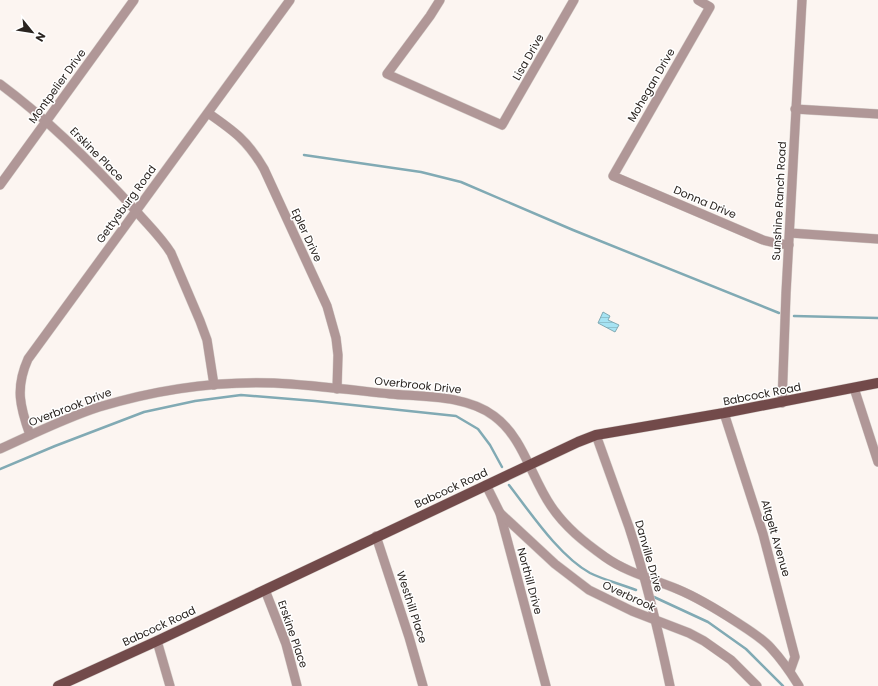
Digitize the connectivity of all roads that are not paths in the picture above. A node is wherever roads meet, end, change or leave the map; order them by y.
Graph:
1 (134, 0) edge
2 (290, 0) edge
3 (440, 0) edge
4 (574, 0) edge
5 (698, 0) edge
6 (802, 0) edge
7 (0, 84) edge
8 (795, 109) junction
9 (208, 114) junction
10 (878, 114) edge
11 (46, 121) junction
12 (613, 176) joint
13 (0, 185) edge
14 (136, 211) junction
15 (790, 233) junction
16 (878, 239) edge
17 (789, 245) junction
18 (878, 383) edge
19 (214, 385) junction
20 (854, 388) junction
21 (337, 389) junction
22 (782, 403) junction
23 (724, 413) junction
24 (30, 435) junction
25 (596, 435) junction
26 (0, 449) edge
27 (878, 462) edge
28 (529, 465) junction
29 (486, 485) junction
30 (500, 513) junction
31 (376, 536) junction
32 (643, 575) junction
33 (265, 590) junction
34 (655, 621) junction
35 (157, 641) junction
36 (790, 671) junction
37 (58, 686) edge
38 (170, 686) edge
39 (298, 686) edge
40 (423, 686) edge
41 (546, 686) edge
42 (670, 686) edge
43 (758, 686) edge
44 (799, 686) edge

1 - 11 street, Montpelier Drive
2 - 9 street, Gettysburg Road
3 - 4 street, Lisa Drive
5 - 12 street, Mohegan Drive
6 - 8 street, Sunshine Ranch Road
7 - 11 street, Erskine Place
8 - 10 street
8 - 15 street, Sunshine Ranch Road
9 - 14 street, Gettysburg Road
9 - 21 street, Epler Drive
11 - 13 street, Montpelier Drive
11 - 14 street, Erskine Place
12 - 17 street, Donna Drive
14 - 19 street, Erskine Place
14 - 24 street, Gettysburg Road
15 - 16 street
15 - 17 street, Sunshine Ranch Road
17 - 22 street, Sunshine Ranch Road
18 - 20 main road, Babcock Road
19 - 21 street, Overbrook Drive
19 - 24 street, Overbrook Drive
20 - 22 main road, Babcock Road
20 - 27 street
21 - 28 street, Overbrook Drive
22 - 23 main road, Babcock Road
23 - 25 main road, Babcock Road
23 - 36 street, Altgelt Avenue
24 - 26 street, Overbrook Drive
25 - 28 main road, Babcock Road
25 - 32 street, Danville Drive
28 - 29 main road, Babcock Road
28 - 32 street, Overbrook Drive
29 - 30 street, Northill Drive
29 - 31 main road, Babcock Road
30 - 34 street, Overbrook
30 - 41 street, Northill Drive
31 - 33 main road, Babcock Road
31 - 40 street, Westhill Place
32 - 34 street, Danville Drive
32 - 36 street, Overbrook Drive
33 - 35 main road, Babcock Road
33 - 39 street, Erskine Place
34 - 42 street, Danville Drive
34 - 43 street, Overbrook
35 - 37 main road, Babcock Road
35 - 38 street
36 - 44 street, Overbrook Drive

